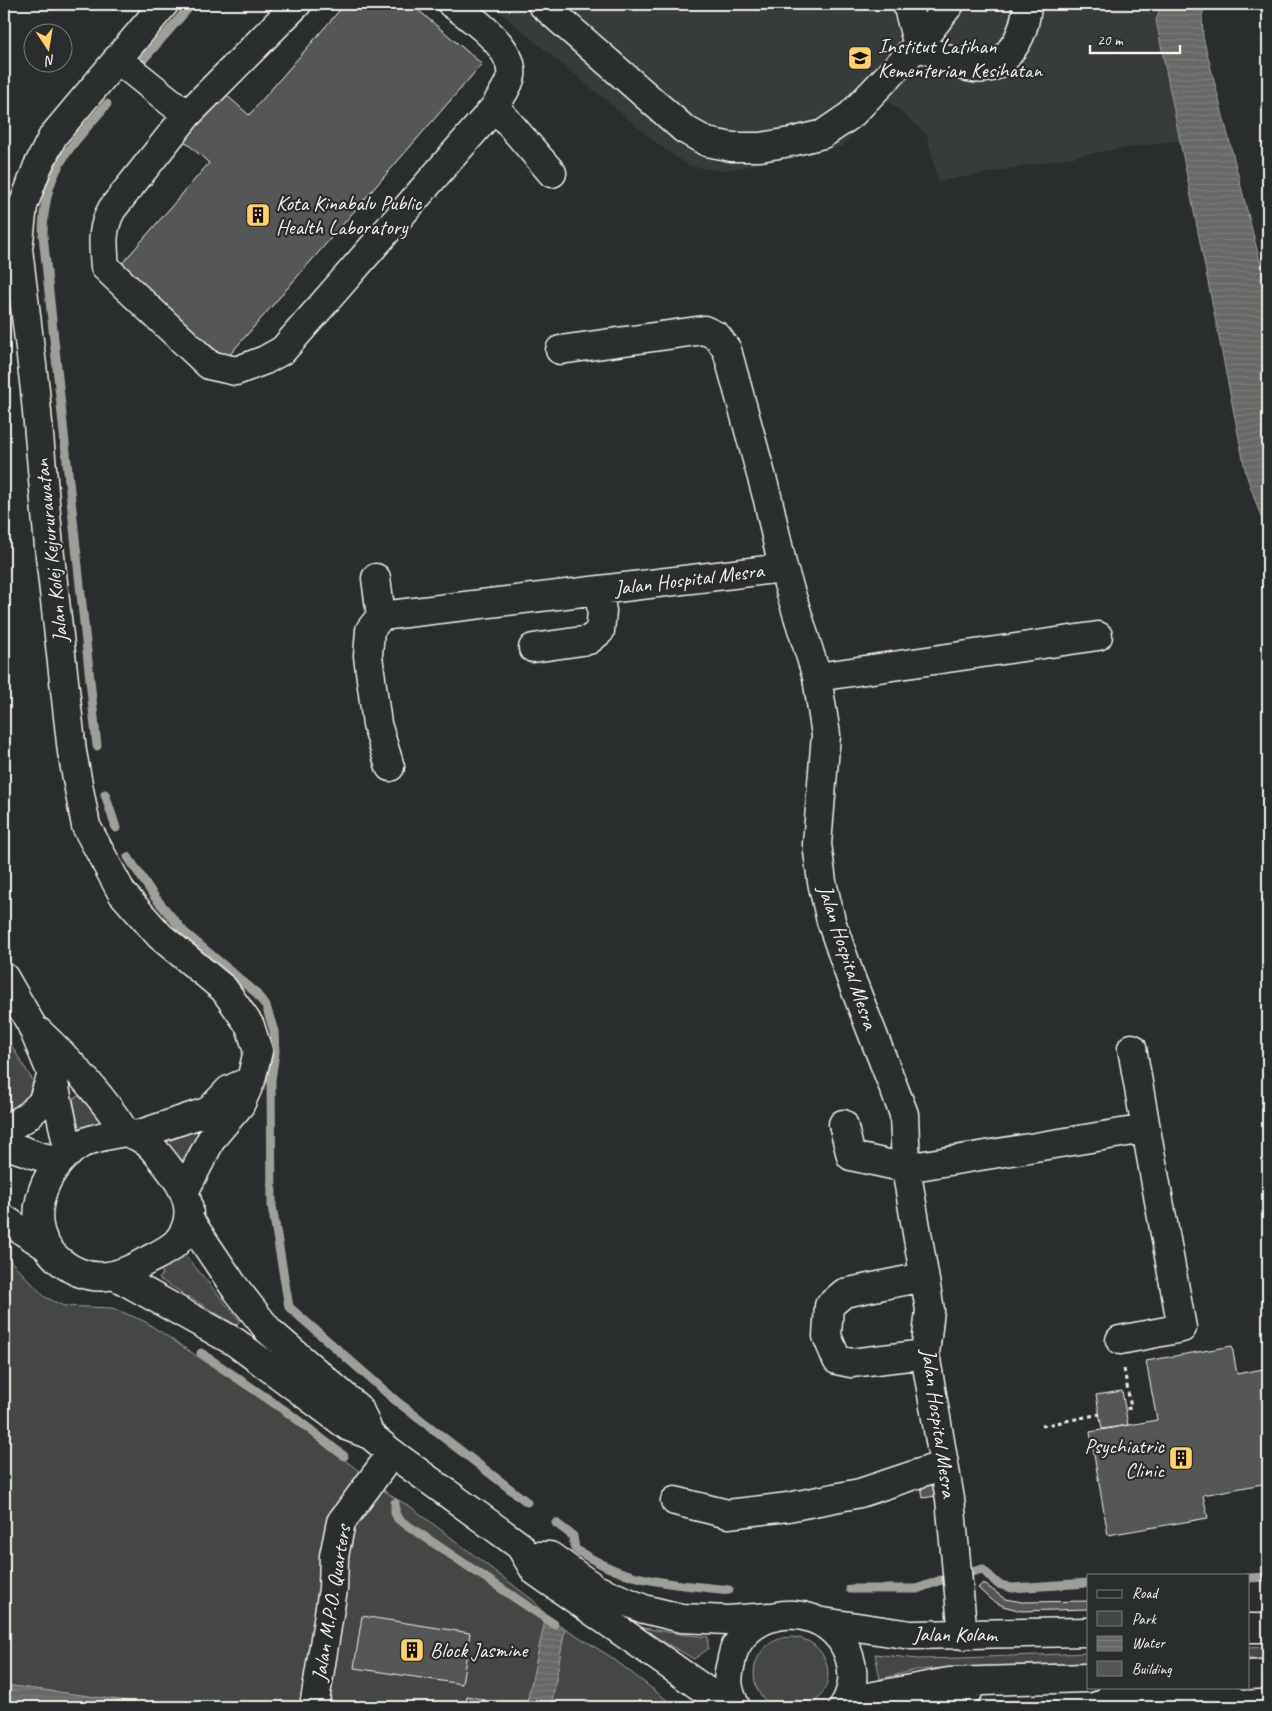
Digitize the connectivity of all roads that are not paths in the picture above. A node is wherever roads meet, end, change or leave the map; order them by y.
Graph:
1 (164, 4) edge
2 (297, 4) edge
3 (452, 4) edge
4 (542, 4) edge
5 (907, 4) edge
6 (950, 4) edge
7 (1027, 4) edge
8 (918, 45) junction
9 (117, 58) junction
10 (495, 107) junction
11 (187, 115) junction
12 (552, 173) dead end
13 (560, 350) dead end
14 (784, 568) junction
15 (376, 578) dead end
16 (598, 591) junction
17 (381, 616) junction
18 (1098, 636) dead end
19 (533, 648) dead end
20 (817, 677) junction
21 (390, 767) dead end
22 (4, 977) edge
23 (31, 1024) junction
24 (1132, 1048) dead end
25 (52, 1074) junction
26 (251, 1080) junction
27 (843, 1124) dead end
28 (1146, 1129) junction
29 (4, 1130) edge
30 (131, 1134) junction
31 (4, 1144) edge
32 (65, 1157) junction
33 (906, 1168) junction
34 (184, 1190) junction
35 (188, 1218) junction
36 (4, 1219) edge
37 (46, 1246) junction
38 (116, 1276) junction
39 (923, 1278) junction
40 (1120, 1340) road end
41 (924, 1354) junction
42 (370, 1434) junction
43 (392, 1453) junction
44 (944, 1465) junction
45 (675, 1501) dead end
46 (526, 1556) junction
47 (771, 1617) junction
48 (823, 1622) junction
49 (1250, 1628) edge
50 (1268, 1628) edge
51 (1087, 1632) edge
52 (963, 1635) junction
53 (1268, 1674) edge
54 (1250, 1675) edge
55 (1087, 1678) edge
56 (991, 1680) junction
57 (845, 1704) edge
58 (314, 1707) edge
59 (735, 1707) edge
60 (926, 1707) edge

1 - 9 main road, Jalan Kolej Kejururawatan
2 - 11 main road
3 - 10 main road
4 - 8 main road
5 - 8 main road
6 - 8 main road
7 - 8 main road
9 - 11 main road
9 - 26 main road, Jalan Kolej Kejururawatan
10 - 11 main road
10 - 12 main road
13 - 14 main road
14 - 16 main road, Jalan Hospital Mesra
14 - 20 main road, Jalan Hospital Mesra
15 - 17 main road
16 - 17 main road, Jalan Hospital Mesra
16 - 19 main road
17 - 21 main road
18 - 20 main road
20 - 33 main road, Jalan Hospital Mesra
22 - 23 main road
23 - 25 main road
23 - 30 main road
24 - 28 main road
25 - 29 main road
25 - 32 main road
26 - 30 main road
26 - 34 main road, Jalan Kolej Kejururawatan
27 - 33 main road
28 - 33 main road
28 - 40 main road
30 - 32 main road
30 - 34 main road
31 - 32 main road
32 - 37 main road
33 - 39 main road, Jalan Hospital Mesra
34 - 35 main road
35 - 38 main road
35 - 42 main road
36 - 37 main road
37 - 38 main road
38 - 42 main road
39 - 41 main road, Jalan Hospital Mesra
39 - 41 main road
41 - 44 main road, Jalan Hospital Mesra
42 - 43 main road
43 - 46 main road
43 - 58 main road, Jalan M.P.O. Quarters
44 - 45 main road
44 - 52 main road, Jalan Hospital Mesra
46 - 47 main road, Jalan Kolam
46 - 59 main road
47 - 48 main road, Jalan Kolam
47 - 59 main road
48 - 52 main road, Jalan Kolam
48 - 57 main road
49 - 50 main road
51 - 52 main road, Jalan Kolam
53 - 54 main road
55 - 56 main road
56 - 57 main road
56 - 60 main road

